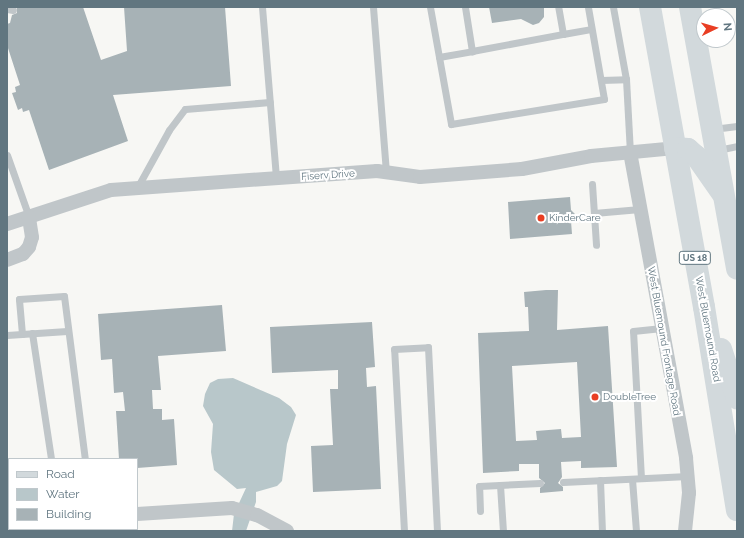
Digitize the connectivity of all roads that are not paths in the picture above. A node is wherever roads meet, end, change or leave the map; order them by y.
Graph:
1 (262, 7) edge
2 (373, 7) edge
3 (430, 7) edge
4 (465, 7) edge
5 (558, 7) edge
6 (588, 7) edge
7 (613, 7) edge
8 (650, 7) edge
9 (690, 7) edge
10 (591, 29) junction
11 (563, 34) junction
12 (472, 51) junction
13 (439, 57) junction
14 (626, 79) junction
15 (601, 80) junction
16 (270, 102) junction
17 (737, 126) edge
18 (712, 129) junction
19 (737, 146) edge
20 (675, 148) junction
21 (716, 150) junction
22 (630, 152) junction
23 (7, 155) edge
24 (386, 172) junction
25 (276, 178) junction
26 (592, 184) dead end
27 (137, 188) junction
28 (724, 195) junction
29 (640, 208) junction
30 (594, 213) junction
31 (29, 217) junction
32 (7, 224) edge
33 (596, 245) dead end
34 (7, 260) edge
35 (737, 269) edge
36 (704, 308) junction
37 (662, 328) junction
38 (67, 331) junction
39 (22, 334) junction
40 (32, 334) junction
41 (7, 335) edge
42 (737, 398) edge
43 (51, 458) edge
44 (85, 458) edge
45 (688, 476) junction
46 (641, 478) junction
47 (632, 479) junction
48 (600, 480) junction
49 (563, 482) dead end
50 (540, 483) dead end
51 (500, 485) junction
52 (737, 510) edge
53 (480, 511) dead end
54 (138, 514) edge
55 (287, 531) edge
56 (404, 531) edge
57 (437, 531) edge
58 (502, 531) edge
59 (602, 531) edge
60 (636, 531) edge
61 (685, 531) edge

1 - 16 lane
2 - 24 lane
3 - 13 lane
4 - 12 lane
5 - 11 lane
6 - 10 lane
7 - 14 lane
8 - 20 main road, West Bluemound Road / US 18
9 - 18 main road
10 - 11 lane
10 - 15 lane
11 - 12 lane
12 - 13 lane
13 - 15 lane
14 - 15 lane
14 - 22 lane
16 - 25 lane
16 - 27 lane
17 - 18 lane
18 - 21 main road
19 - 21 lane
20 - 22 street, Fiserv Drive
20 - 28 main road
20 - 36 main road, West Bluemound Road / US 18
21 - 28 main road
22 - 24 street, Fiserv Drive
22 - 29 street, West Bluemound Frontage Road
23 - 31 lane
24 - 25 street, Fiserv Drive
25 - 27 street, Fiserv Drive
26 - 30 lane
27 - 31 street, Fiserv Drive
28 - 35 main road
29 - 30 lane
29 - 37 street, West Bluemound Frontage Road
30 - 33 lane
31 - 32 street, Fiserv Drive
31 - 34 street
36 - 42 main road
36 - 52 main road, West Bluemound Road / US 18
37 - 45 street, West Bluemound Frontage Road
37 - 46 lane
38 - 39 lane
38 - 40 lane
38 - 44 lane
39 - 40 lane
39 - 41 lane
40 - 43 lane
45 - 46 lane
45 - 61 street, West Bluemound Frontage Road
46 - 47 lane
47 - 48 lane
47 - 60 lane
48 - 49 lane
48 - 59 lane
50 - 51 lane
51 - 53 lane
51 - 58 lane
54 - 55 street
56 - 57 lane

